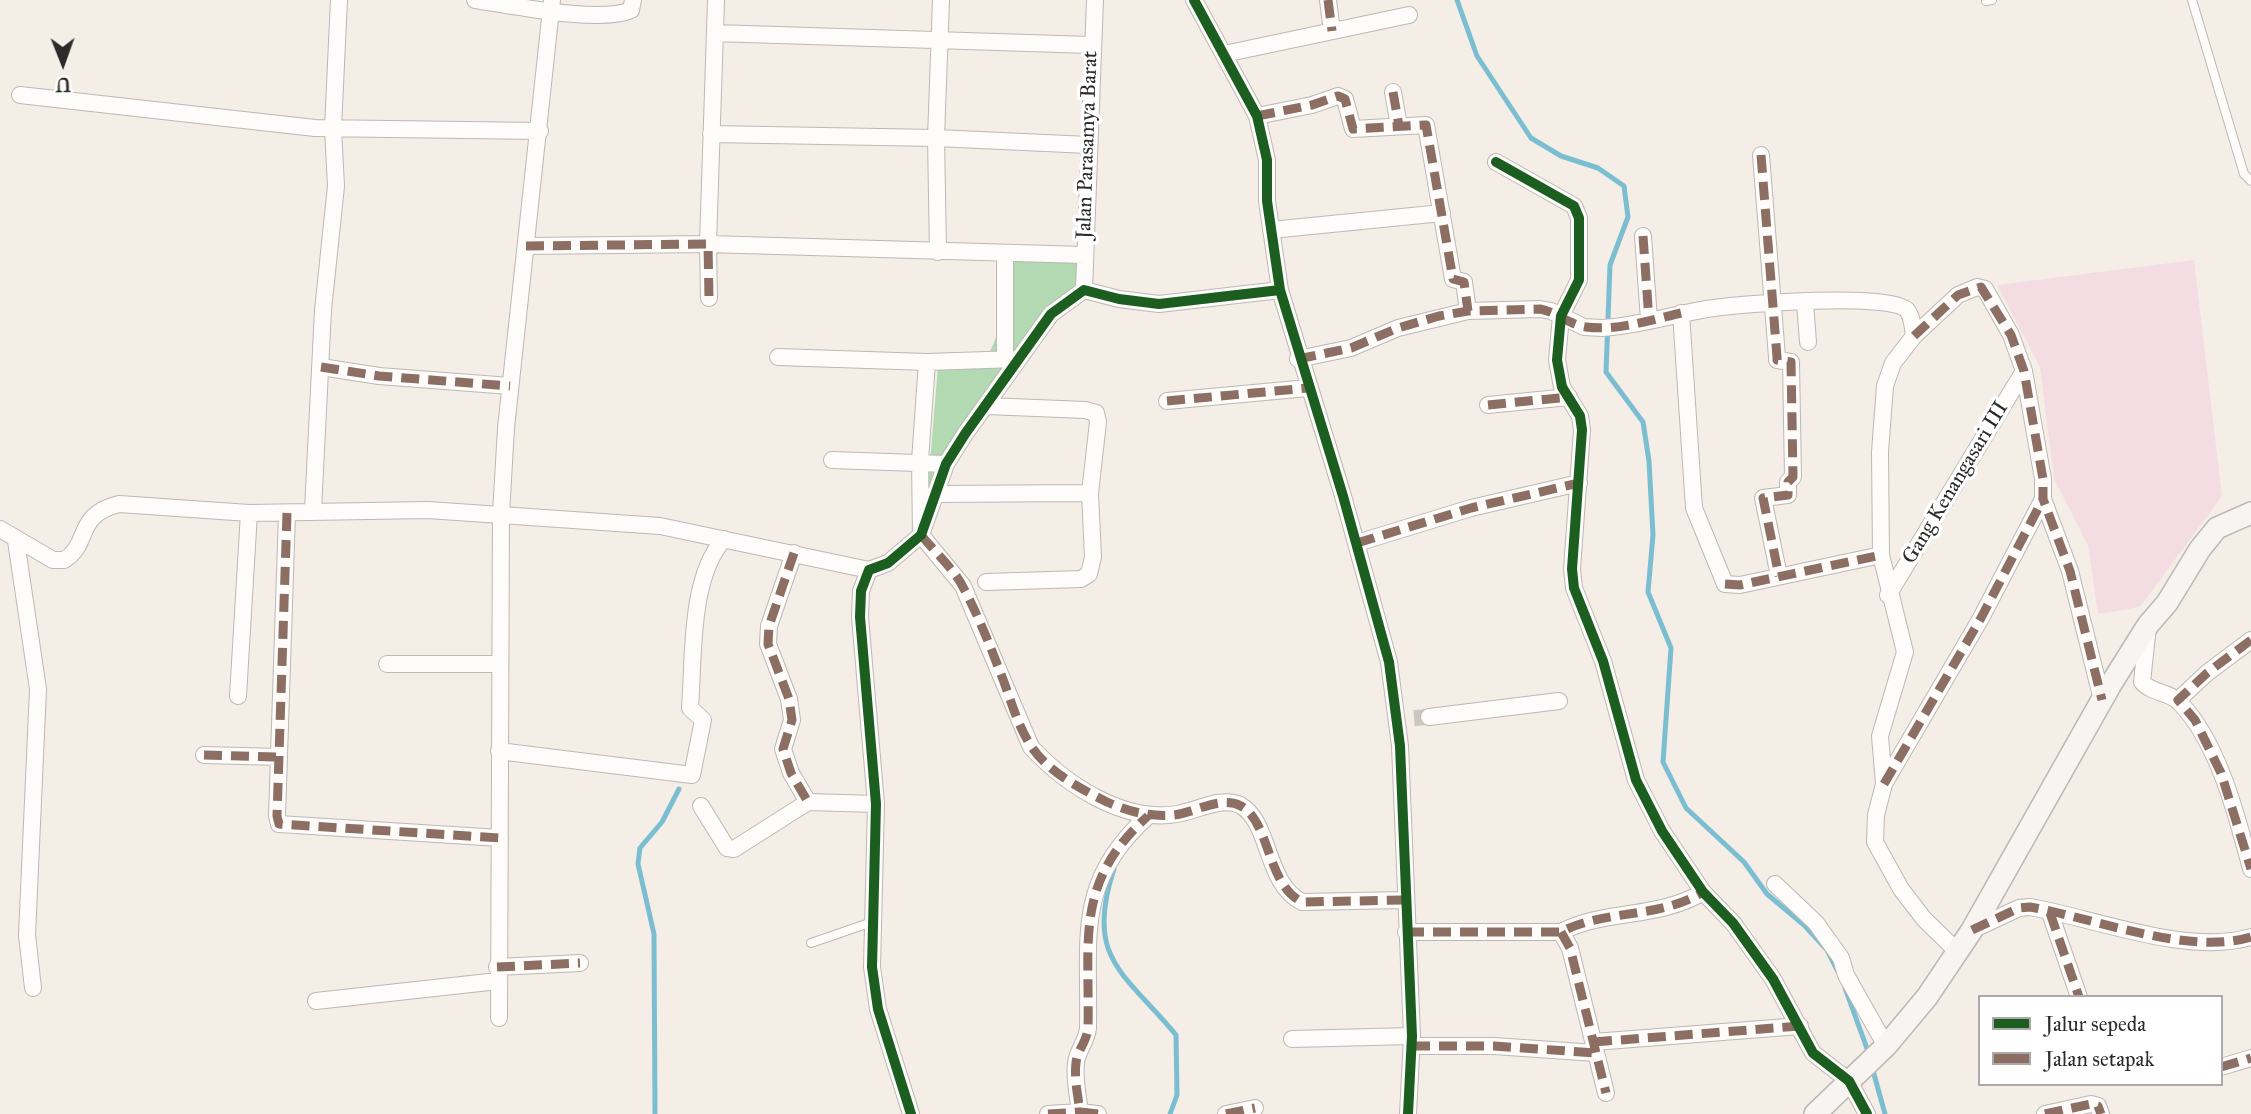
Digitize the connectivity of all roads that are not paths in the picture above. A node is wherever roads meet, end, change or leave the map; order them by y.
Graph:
1 (339, 0) edge
2 (475, 0) edge
3 (633, 0) edge
4 (716, 0) edge
5 (941, 0) edge
6 (1095, 0) edge
7 (1194, 0) edge
8 (1328, 0) edge
9 (2192, 0) edge
10 (552, 6) edge
11 (1409, 15) dead end
12 (1332, 31) junction
13 (715, 33) junction
14 (938, 39) junction
15 (1091, 44) junction
16 (1224, 54) junction
17 (1393, 92) dead end
18 (20, 95) dead end
19 (1257, 116) junction
20 (1399, 126) junction
21 (333, 128) junction
22 (540, 131) junction
23 (712, 134) junction
24 (936, 138) junction
25 (1089, 145) junction
26 (1761, 155) dead end
27 (1496, 162) dead end
28 (2251, 181) edge
29 (1442, 213) junction
30 (1271, 230) junction
31 (1643, 236) dead end
32 (708, 244) junction
33 (526, 246) junction
34 (938, 252) junction
35 (1005, 254) junction
36 (1084, 256) junction
37 (1084, 290) junction
38 (1280, 290) junction
39 (709, 298) dead end
40 (1805, 302) junction
41 (1773, 303) junction
42 (1468, 311) junction
43 (1681, 313) junction
44 (1561, 316) junction
45 (1649, 320) junction
46 (1914, 336) junction
47 (1808, 342) dead end
48 (778, 357) dead end
49 (1011, 359) junction
50 (1298, 359) junction
51 (927, 362) junction
52 (321, 367) junction
53 (2024, 371) junction
54 (510, 386) junction
55 (1308, 388) junction
56 (1569, 397) junction
57 (1167, 401) dead end
58 (1488, 405) dead end
59 (987, 406) junction
60 (832, 460) dead end
61 (920, 461) junction
62 (946, 464) junction
63 (1579, 483) junction
64 (1090, 493) junction
65 (934, 494) junction
66 (2043, 499) junction
67 (313, 510) junction
68 (249, 513) junction
69 (287, 513) junction
70 (2251, 513) edge
71 (501, 514) junction
72 (0, 529) edge
73 (921, 535) junction
74 (724, 538) junction
75 (16, 541) junction
76 (1357, 543) junction
77 (794, 553) junction
78 (1881, 555) junction
79 (869, 570) junction
80 (1779, 576) junction
81 (986, 582) dead end
82 (1888, 594) junction
83 (2148, 625) junction
84 (2251, 640) edge
85 (387, 664) dead end
86 (499, 664) junction
87 (2106, 692) junction
88 (238, 696) dead end
89 (2178, 700) junction
90 (1559, 701) dead end
91 (1414, 718) junction
92 (499, 751) junction
93 (204, 755) dead end
94 (279, 757) junction
95 (1884, 784) junction
96 (808, 802) junction
97 (877, 804) junction
98 (701, 806) dead end
99 (1148, 816) junction
100 (500, 838) junction
101 (2251, 869) edge
102 (1775, 884) dead end
103 (1703, 892) junction
104 (1405, 900) junction
105 (2050, 913) junction
106 (872, 922) junction
107 (1972, 930) junction
108 (1406, 932) junction
109 (1560, 932) junction
110 (2251, 937) edge
111 (811, 943) dead end
112 (1958, 951) junction
113 (580, 963) dead end
114 (498, 974) junction
115 (33, 988) dead end
116 (2078, 995) edge
117 (316, 1001) dead end
118 (499, 1018) dead end
119 (1800, 1026) junction
120 (1292, 1039) dead end
121 (1412, 1041) junction
122 (1595, 1048) junction
123 (1883, 1048) junction
124 (2251, 1058) edge
125 (2223, 1066) edge
126 (1852, 1077) junction
127 (1606, 1093) dead end
128 (1255, 1108) dead end
129 (1080, 1113) edge
130 (911, 1114) edge
131 (1048, 1114) edge
132 (1098, 1114) edge
133 (1226, 1114) edge
134 (1408, 1114) edge
135 (1815, 1114) edge
136 (1867, 1114) edge
137 (2045, 1114) edge
138 (2101, 1114) edge

1 - 21 street
2 - 10 street
3 - 10 street
4 - 13 street
5 - 14 street
6 - 15 street, Jalan Parasamya Barat
7 - 16 street
8 - 12 street
9 - 28 lane
10 - 22 street
11 - 12 street
12 - 16 street
13 - 14 street
13 - 23 street
14 - 15 street
14 - 24 street
15 - 25 street, Jalan Parasamya Barat
16 - 19 street
17 - 20 street
18 - 21 street
19 - 20 street
19 - 30 street
20 - 29 street
21 - 22 street
21 - 52 street
22 - 33 street
23 - 24 street
23 - 32 street
24 - 25 street
24 - 34 street
25 - 36 street, Jalan Parasamya Barat
26 - 41 street
27 - 44 street
29 - 30 street
29 - 42 street
30 - 38 street
31 - 45 street
32 - 33 street
32 - 34 street
32 - 39 street
33 - 54 street
34 - 35 street
35 - 36 street
35 - 49 street
36 - 37 street, Jalan Parasamya Barat
37 - 38 street
37 - 49 street
38 - 50 street
40 - 41 street
40 - 46 street
40 - 47 street
41 - 43 street
41 - 80 street
42 - 44 street
42 - 50 street
43 - 45 street
43 - 80 street
44 - 45 street
44 - 56 street
46 - 53 street
46 - 78 street
48 - 51 street
49 - 51 street
49 - 59 street
50 - 55 street
51 - 61 street
52 - 54 street
52 - 67 street
53 - 66 street
53 - 82 street, Gang Kenangasari III
54 - 71 street
55 - 57 street
55 - 76 street
56 - 58 street
56 - 63 street
59 - 62 street
59 - 64 street
60 - 61 street
61 - 62 street
61 - 73 street
62 - 65 street
63 - 76 street
63 - 103 street
64 - 65 street
64 - 81 street
65 - 73 street
66 - 87 street
66 - 95 street
67 - 69 street
67 - 71 street
68 - 69 street
68 - 75 street
68 - 88 street
69 - 94 street
70 - 83 street
71 - 74 street
71 - 86 street
72 - 75 street
73 - 79 street
73 - 99 street
74 - 77 street
74 - 92 street
75 - 115 street
76 - 91 street
77 - 79 street
77 - 96 street
78 - 80 street
78 - 82 street
79 - 97 street
82 - 95 street
83 - 87 street
83 - 89 street
84 - 89 street
85 - 86 street
86 - 92 street
87 - 107 street
89 - 101 street
90 - 91 street
91 - 104 street
92 - 100 street
93 - 94 street
94 - 100 street
95 - 112 street
96 - 97 street
96 - 98 street
97 - 106 street
99 - 104 street
99 - 129 street
100 - 114 street
102 - 123 street
103 - 109 street
103 - 119 street
104 - 108 street
105 - 107 street
105 - 110 street
105 - 116 street
106 - 111 lane
106 - 130 street
107 - 112 street
108 - 109 street
108 - 121 street
109 - 122 street
112 - 123 street
113 - 114 street
114 - 117 street
114 - 118 street
119 - 122 street
119 - 126 street
120 - 121 street
121 - 122 street
121 - 134 street
122 - 127 street
123 - 126 street
124 - 125 street
126 - 135 street
126 - 136 street
128 - 133 street
129 - 131 street
129 - 132 street
137 - 138 street

